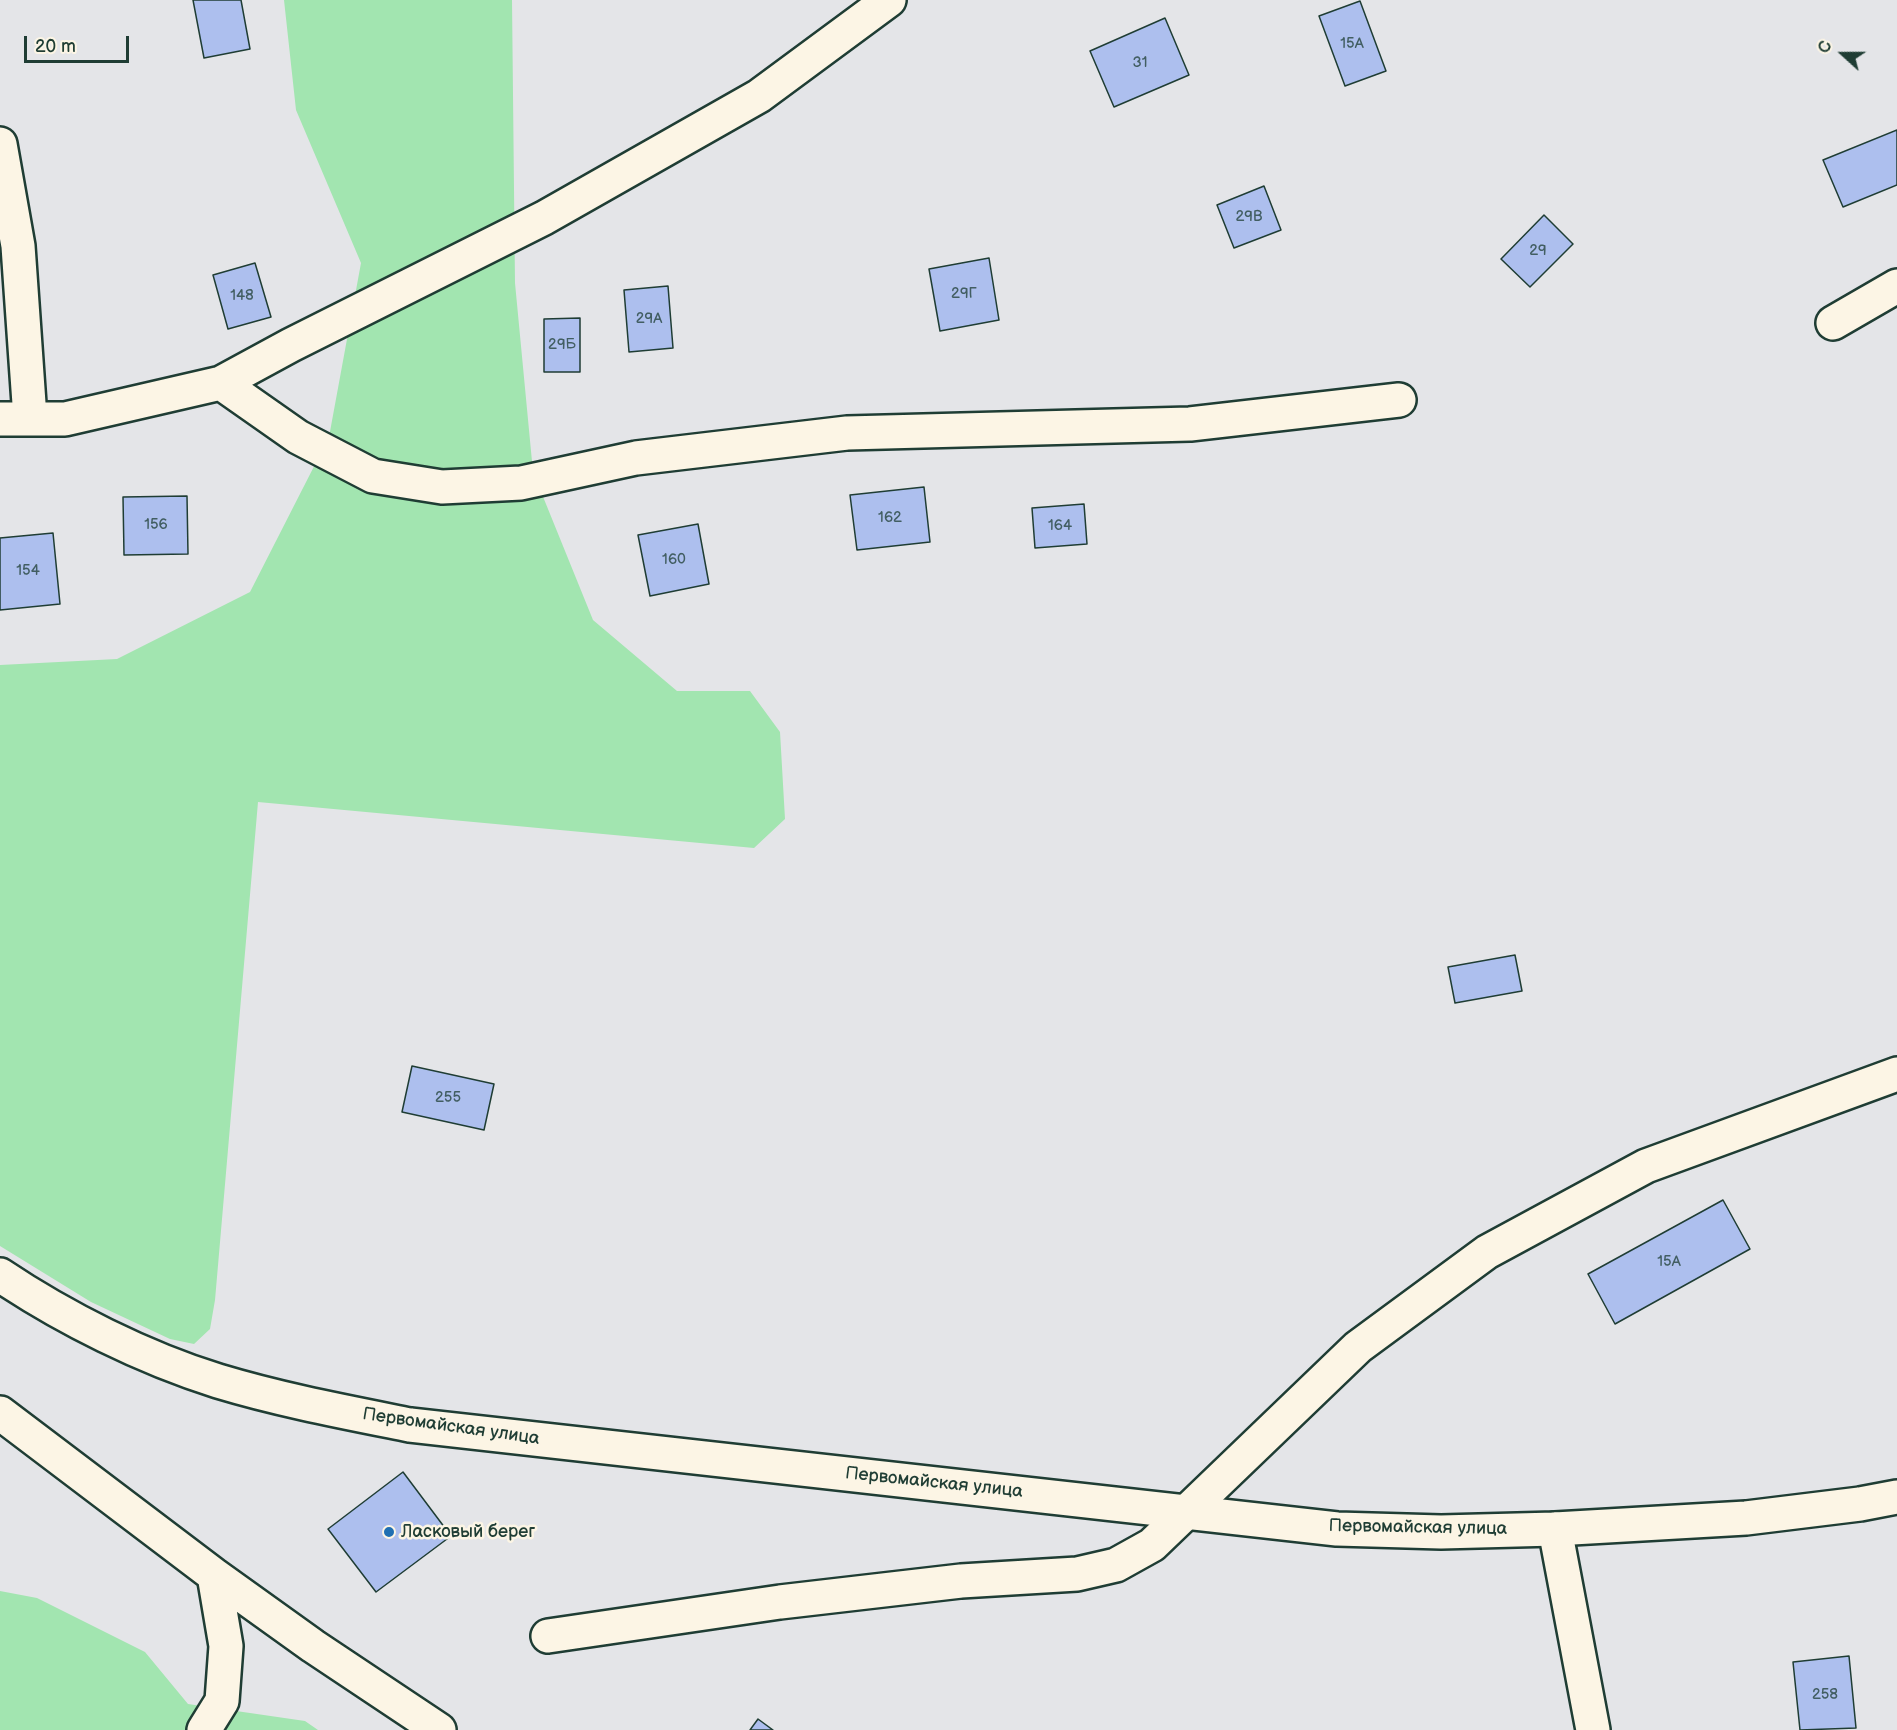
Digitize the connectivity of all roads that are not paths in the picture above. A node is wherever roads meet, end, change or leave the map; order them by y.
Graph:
1 (889, 0) edge
2 (0, 144) edge
3 (1897, 286) edge
4 (1833, 323) dead end
5 (221, 383) junction
6 (1399, 400) dead end
7 (15, 419) edge
8 (1897, 1074) edge
9 (0, 1275) edge
10 (0, 1413) edge
11 (1897, 1497) edge
12 (1185, 1511) junction
13 (1555, 1529) junction
14 (214, 1575) junction
15 (548, 1636) dead end
16 (204, 1730) edge
17 (439, 1730) edge
18 (1593, 1730) edge

1 - 5 street
2 - 7 street
3 - 4 street
5 - 6 street
5 - 7 street
8 - 12 street
9 - 12 street, Первомайская улица
10 - 14 street
11 - 13 street, Первомайская улица
12 - 13 street, Первомайская улица
12 - 15 street
13 - 18 street
14 - 16 street
14 - 17 street

